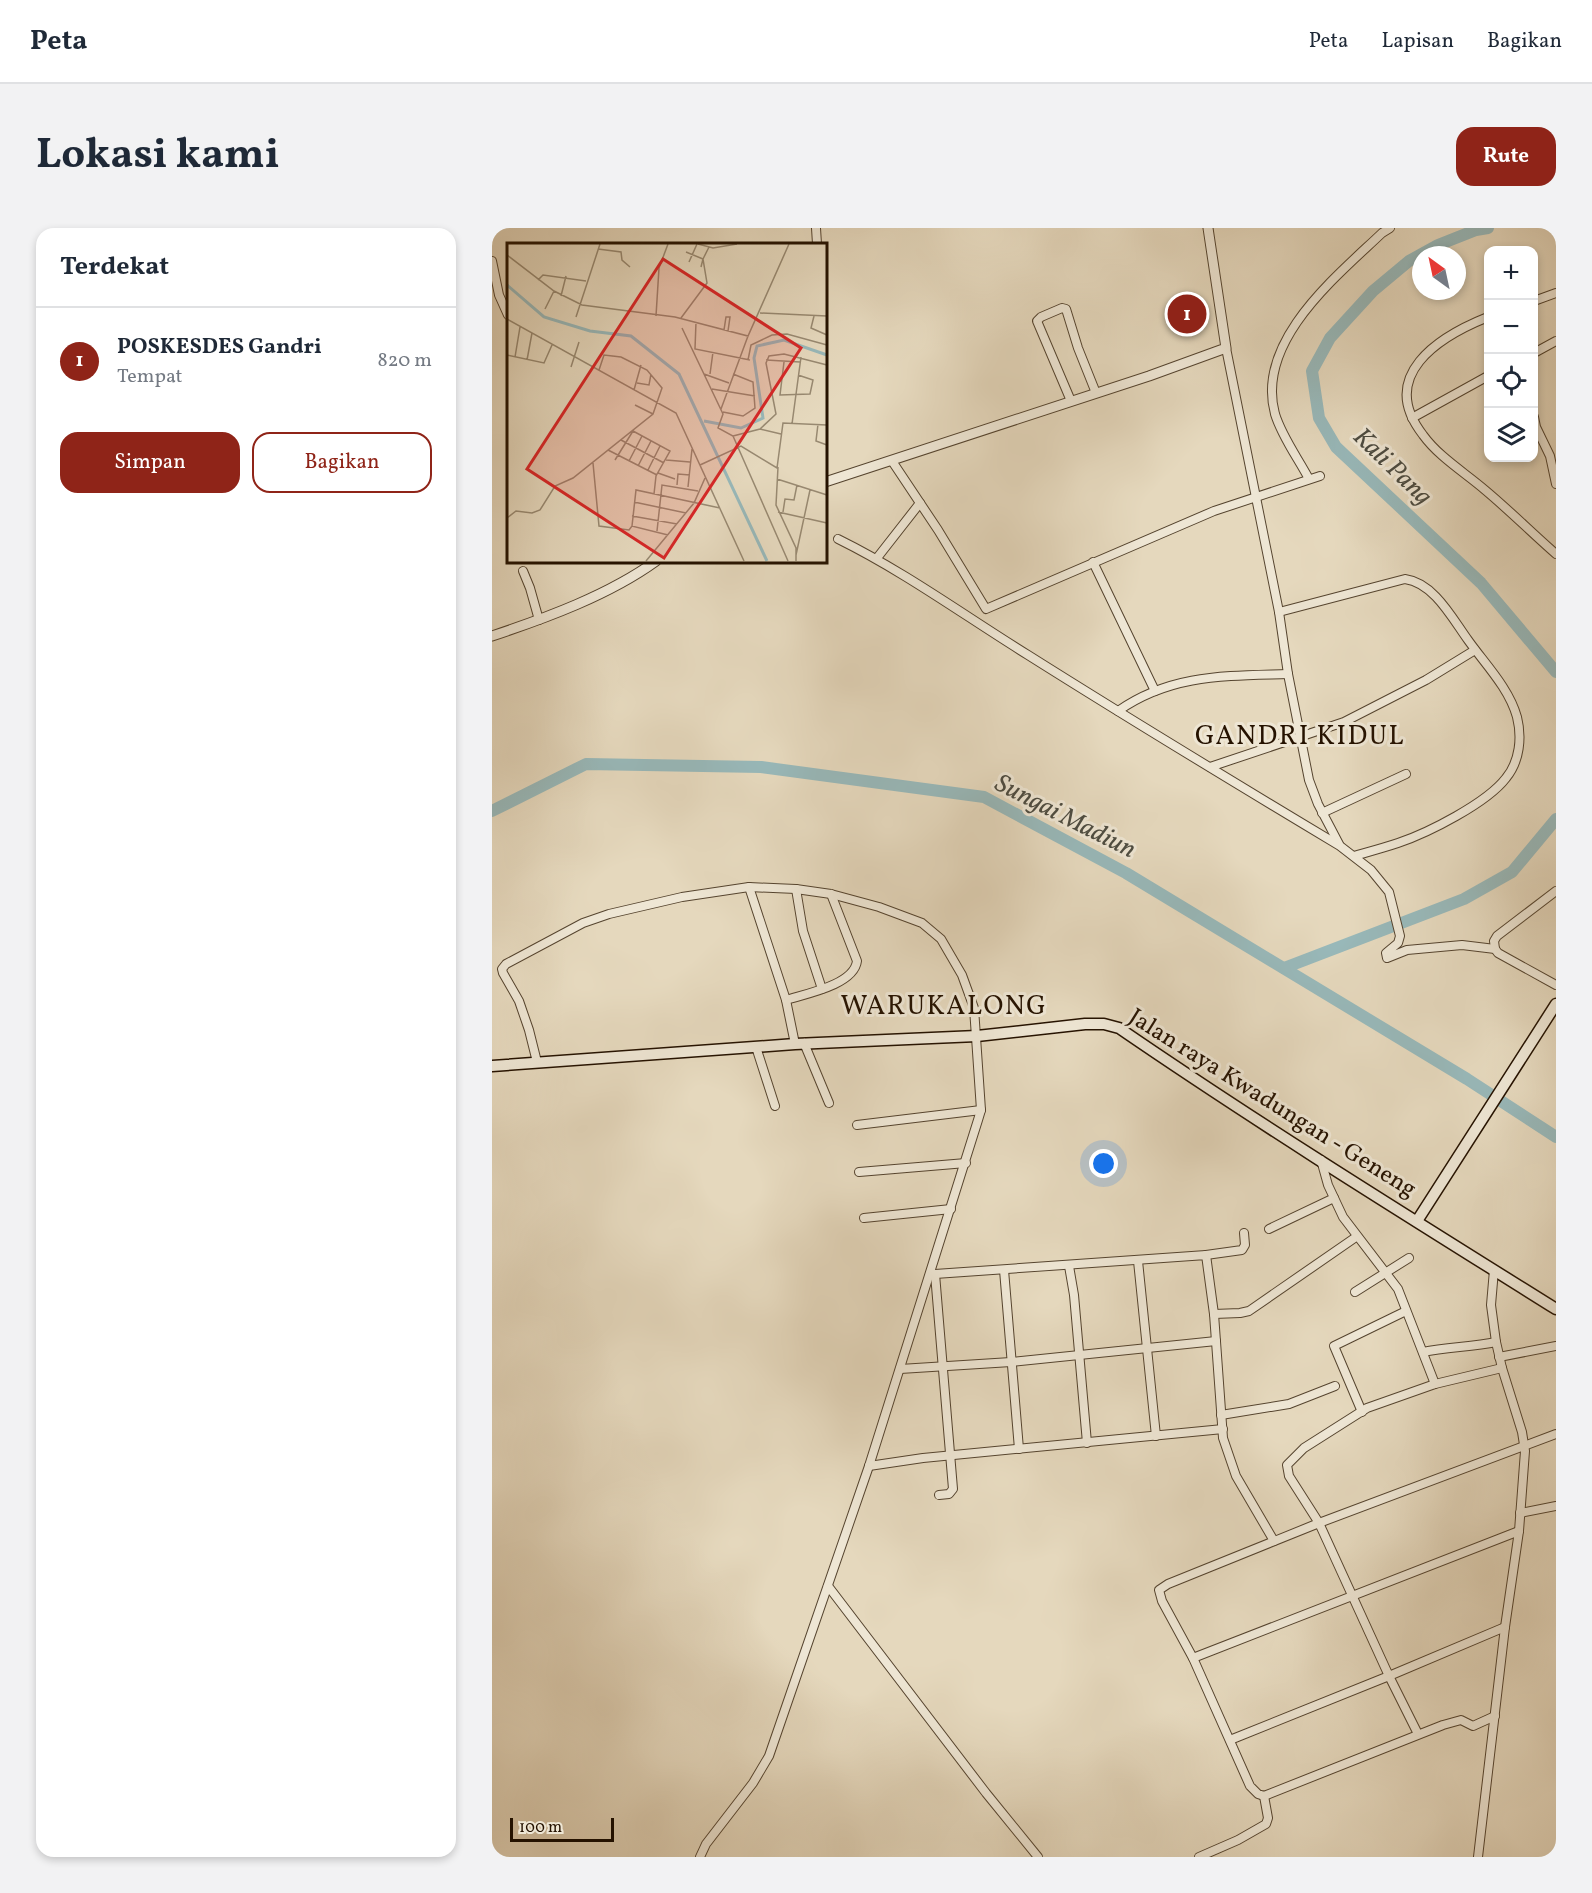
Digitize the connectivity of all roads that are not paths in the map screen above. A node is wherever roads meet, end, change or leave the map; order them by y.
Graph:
1 (816, 228) edge
2 (1208, 228) edge
3 (1390, 228) edge
4 (817, 243) edge
5 (492, 261) edge
6 (1556, 293) edge
7 (1536, 300) edge
8 (507, 313) edge
9 (1484, 319) edge
10 (1556, 341) edge
11 (1226, 348) junction
12 (1538, 350) edge
13 (1484, 378) edge
14 (1096, 393) junction
15 (1071, 401) junction
16 (1412, 418) junction
17 (1538, 431) edge
18 (892, 461) junction
19 (1320, 476) dead end
20 (1309, 479) junction
21 (826, 482) edge
22 (1556, 484) edge
23 (1255, 498) junction
24 (920, 503) junction
25 (838, 539) dead end
26 (1556, 554) edge
27 (877, 558) junction
28 (652, 562) edge
29 (1094, 562) junction
30 (524, 571) dead end
31 (1279, 612) junction
32 (539, 620) junction
33 (492, 636) edge
34 (1475, 650) junction
35 (1287, 674) junction
36 (1155, 691) junction
37 (1118, 711) junction
38 (1300, 737) junction
39 (1210, 767) junction
40 (1406, 774) dead end
41 (1322, 813) junction
42 (1340, 846) junction
43 (1354, 856) junction
44 (749, 887) junction
45 (796, 889) junction
46 (1556, 891) edge
47 (831, 894) junction
48 (1495, 949) junction
49 (1556, 985) edge
50 (822, 989) junction
51 (786, 1000) junction
52 (1556, 1004) edge
53 (977, 1036) junction
54 (800, 1044) junction
55 (756, 1047) junction
56 (537, 1062) junction
57 (492, 1066) edge
58 (829, 1102) dead end
59 (775, 1106) dead end
60 (981, 1110) junction
61 (856, 1125) dead end
62 (1321, 1159) junction
63 (966, 1163) junction
64 (859, 1172) dead end
65 (1334, 1198) junction
66 (951, 1209) junction
67 (864, 1218) dead end
68 (1417, 1221) junction
69 (1269, 1229) dead end
70 (1244, 1233) dead end
71 (1356, 1238) junction
72 (1206, 1255) junction
73 (1409, 1258) dead end
74 (1138, 1261) junction
75 (1069, 1266) junction
76 (1004, 1270) junction
77 (1494, 1270) junction
78 (1387, 1272) junction
79 (933, 1274) junction
80 (1355, 1292) dead end
81 (1556, 1309) edge
82 (1407, 1311) junction
83 (1214, 1314) junction
84 (1216, 1341) junction
85 (1496, 1342) junction
86 (1556, 1346) edge
87 (1147, 1347) junction
88 (1423, 1352) junction
89 (1080, 1354) junction
90 (1499, 1357) junction
91 (1011, 1362) junction
92 (944, 1365) junction
93 (900, 1368) junction
94 (1502, 1368) junction
95 (1435, 1384) junction
96 (1335, 1386) dead end
97 (1362, 1412) junction
98 (1221, 1415) junction
99 (1223, 1430) junction
100 (1556, 1434) edge
101 (1156, 1436) junction
102 (1087, 1443) junction
103 (1524, 1445) junction
104 (1019, 1449) junction
105 (950, 1456) junction
106 (869, 1466) junction
107 (939, 1495) dead end
108 (1556, 1506) edge
109 (1520, 1513) junction
110 (1319, 1523) junction
111 (1519, 1531) junction
112 (1274, 1541) junction
113 (828, 1586) junction
114 (1352, 1596) junction
115 (1505, 1627) junction
116 (1193, 1658) junction
117 (1389, 1676) junction
118 (1495, 1716) junction
119 (1418, 1734) junction
120 (1230, 1740) junction
121 (1264, 1796) junction
122 (700, 1857) edge
123 (1038, 1857) edge
124 (1199, 1857) edge
125 (1478, 1857) edge

1 - 4 street
2 - 11 street
3 - 20 street
5 - 8 street
6 - 7 street
9 - 16 street
10 - 12 street
11 - 14 street
11 - 23 street
13 - 16 street
14 - 15 street
14 - 15 street
15 - 18 street
16 - 26 street
17 - 22 street
18 - 21 street
18 - 24 street
19 - 20 street
20 - 23 street
23 - 29 street
23 - 31 street
24 - 27 street
24 - 29 street
25 - 27 street
27 - 37 street
28 - 32 street
29 - 36 street
30 - 32 street
31 - 34 street
31 - 35 street
32 - 33 street
34 - 38 street
34 - 43 street
35 - 36 street
35 - 38 street
36 - 37 street
37 - 39 street
38 - 39 street
38 - 41 street
39 - 42 street
40 - 41 street
41 - 42 street
42 - 43 street
43 - 48 street
44 - 45 street
44 - 51 street
44 - 56 street
45 - 47 street
45 - 50 street
46 - 48 street
47 - 50 street
47 - 53 street
48 - 49 street
50 - 51 street
51 - 54 street
52 - 68 main road
53 - 54 main road, Jalan raya Kwadungan - Geneng
53 - 60 street
53 - 62 main road, Jalan raya Kwadungan - Geneng
54 - 55 main road, Jalan raya Kwadungan - Geneng
54 - 58 street
55 - 56 main road, Jalan raya Kwadungan - Geneng
55 - 59 street
56 - 57 main road, Jalan raya Kwadungan - Geneng
60 - 61 street
60 - 63 street
62 - 65 street
62 - 68 main road, Jalan raya Kwadungan - Geneng
63 - 64 street
63 - 66 street
65 - 69 street
65 - 71 street
66 - 67 street
66 - 79 street
68 - 77 main road, Jalan raya Kwadungan - Geneng
70 - 72 street
71 - 78 street
71 - 83 street
72 - 74 street
72 - 83 street
73 - 78 street
74 - 75 street
74 - 87 street
75 - 76 street
75 - 89 street
76 - 79 street
76 - 91 street
77 - 81 main road, Jalan raya Kwadungan - Geneng
77 - 85 street
78 - 80 street
78 - 82 street
79 - 92 street
79 - 93 street
82 - 88 street
82 - 97 street
83 - 84 street
84 - 87 street
84 - 98 street
85 - 88 street
85 - 90 street
86 - 90 street
87 - 89 street
87 - 101 street
88 - 95 street
89 - 91 street
89 - 102 street
90 - 94 street
91 - 92 street
91 - 104 street
92 - 93 street
92 - 105 street
93 - 106 street
94 - 95 street
94 - 103 street
95 - 97 street
96 - 98 street
97 - 110 street
98 - 99 street
99 - 101 street
99 - 112 street
100 - 103 street
101 - 102 street
102 - 104 street
103 - 109 street
103 - 110 street
104 - 105 street
105 - 106 street
105 - 107 street
106 - 113 street
108 - 109 street
109 - 111 street
110 - 112 street
110 - 114 street
111 - 114 street
111 - 115 street
112 - 116 street
113 - 122 street
113 - 123 street
114 - 116 street
114 - 117 street
115 - 117 street
115 - 118 street
116 - 120 street
117 - 119 street
117 - 120 street
118 - 119 street
118 - 125 street
119 - 121 street
120 - 121 street
121 - 124 street

